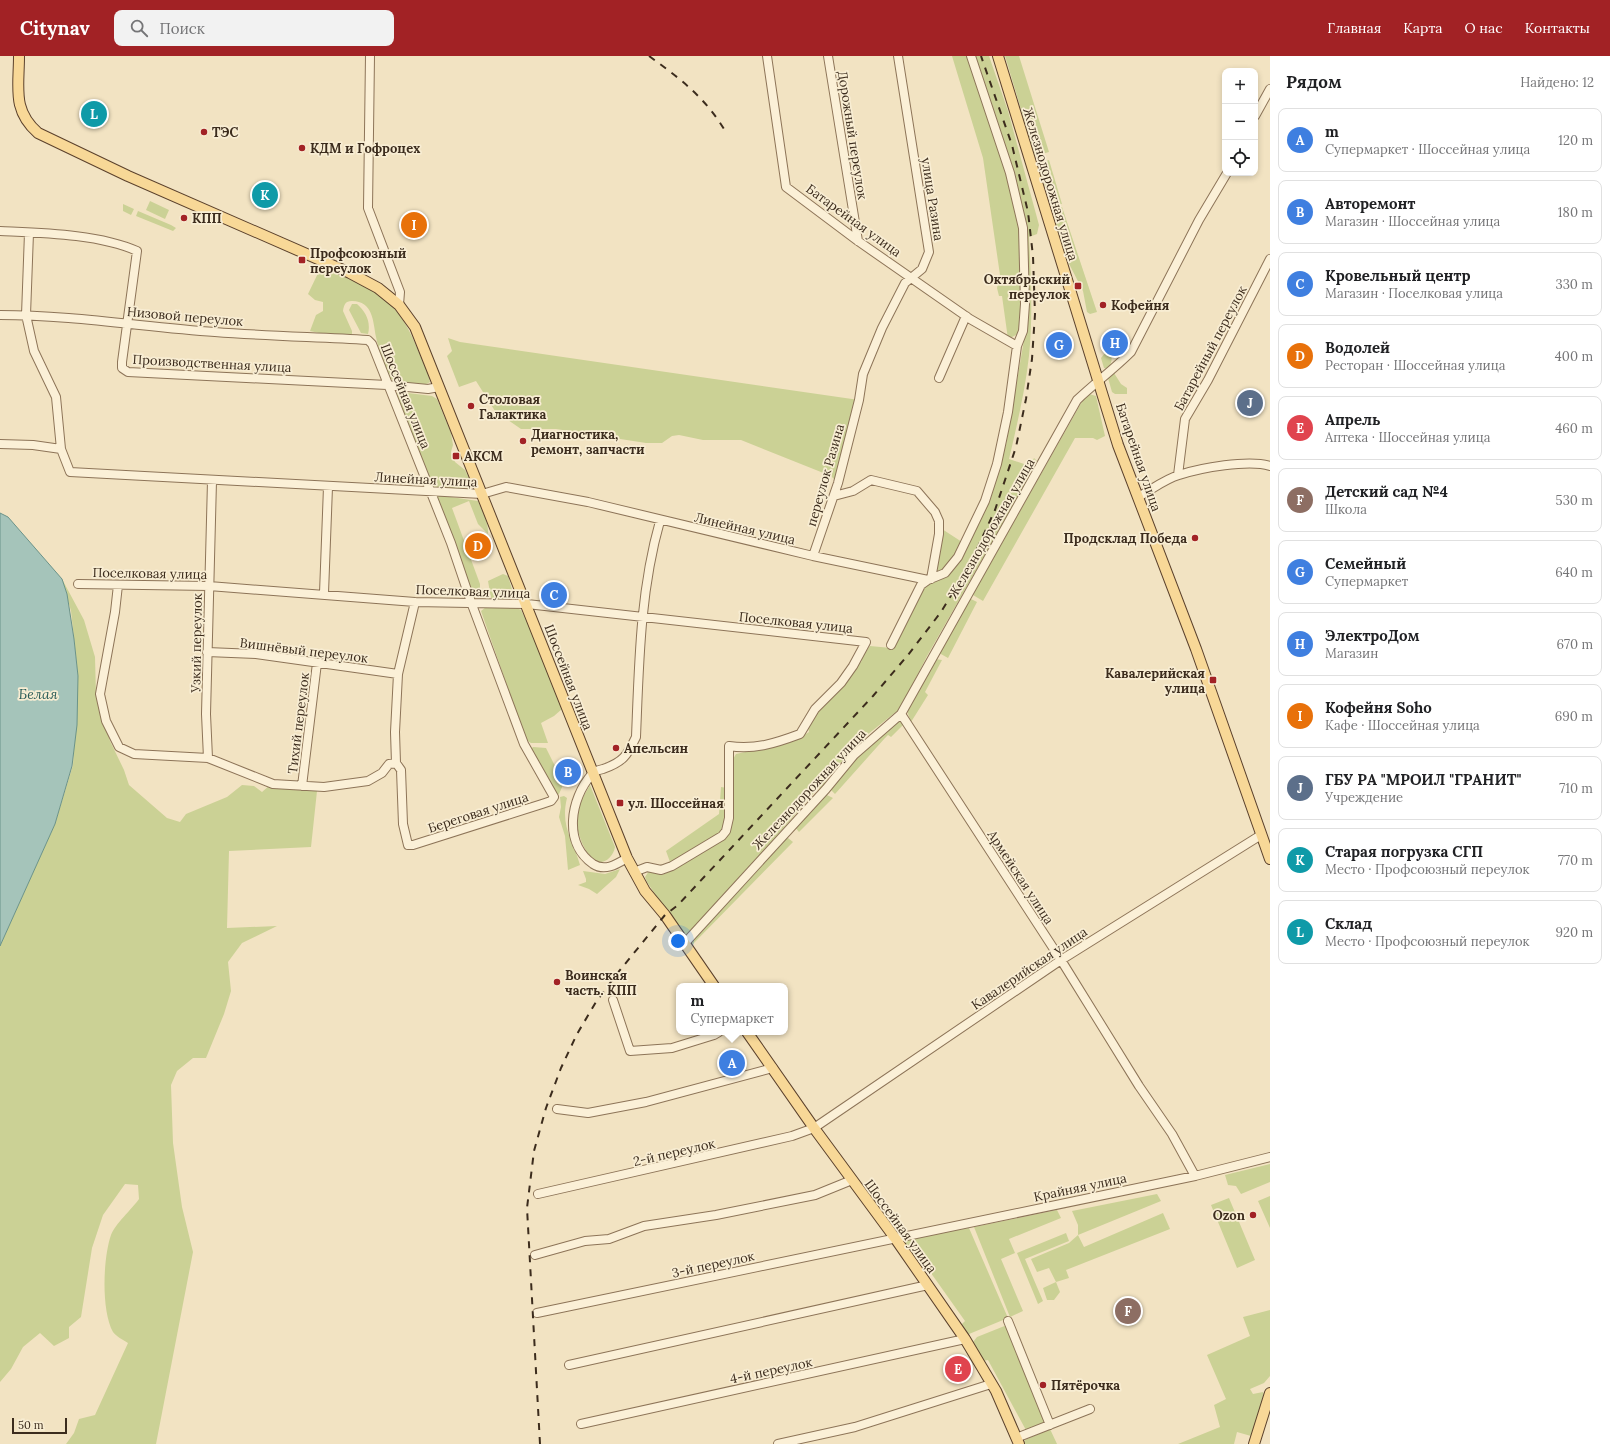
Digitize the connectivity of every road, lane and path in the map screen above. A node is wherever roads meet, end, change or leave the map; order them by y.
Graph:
1 (19, 56) edge
2 (370, 56) edge
3 (767, 56) edge
4 (828, 56) edge
5 (898, 56) edge
6 (971, 56) edge
7 (998, 56) edge
8 (1270, 88) edge
9 (1258, 110) edge
10 (1225, 176) edge
11 (0, 231) edge
12 (29, 233) junction
13 (858, 241) junction
14 (1270, 259) edge
15 (912, 278) junction
16 (399, 305) junction
17 (0, 315) edge
18 (26, 315) junction
19 (966, 316) junction
20 (126, 323) junction
21 (368, 340) joint
22 (1017, 346) junction
23 (939, 378) dead end
24 (1098, 379) junction
25 (387, 385) junction
26 (439, 387) junction
27 (859, 400) joint
28 (0, 444) edge
29 (61, 449) junction
30 (1270, 466) edge
31 (1178, 475) junction
32 (212, 480) junction
33 (328, 487) junction
34 (431, 491) junction
35 (482, 494) junction
36 (834, 496) junction
37 (1138, 497) junction
38 (660, 521) junction
39 (813, 556) junction
40 (930, 580) junction
41 (78, 584) dead end
42 (118, 585) junction
43 (209, 586) junction
44 (324, 593) junction
45 (415, 602) junction
46 (471, 602) junction
47 (527, 604) junction
48 (641, 618) junction
49 (891, 645) dead end
50 (207, 652) junction
51 (317, 663) junction
52 (398, 674) junction
53 (901, 714) junction
54 (208, 758) junction
55 (396, 763) junction
56 (593, 773) junction
57 (302, 786) junction
58 (554, 797) joint
59 (1261, 835) junction
60 (627, 858) junction
61 (1270, 859) edge
62 (634, 872) junction
63 (685, 943) junction
64 (1061, 960) junction
65 (712, 983) edge
66 (614, 1000) dead end
67 (715, 1035) edge
68 (749, 1035) edge
69 (774, 1068) junction
70 (557, 1109) dead end
71 (814, 1128) junction
72 (1270, 1157) edge
73 (1195, 1176) junction
74 (852, 1180) junction
75 (538, 1194) dead end
76 (895, 1238) junction
77 (535, 1255) dead end
78 (928, 1285) junction
79 (537, 1314) dead end
80 (1008, 1321) dead end
81 (965, 1339) junction
82 (569, 1365) dead end
83 (992, 1384) junction
84 (1270, 1393) edge
85 (1090, 1409) dead end
86 (581, 1424) dead end
87 (1050, 1425) junction
88 (1018, 1441) edge
89 (778, 1444) edge
90 (1254, 1444) edge

1 - 16 main road, Шоссейная улица
2 - 16 street
3 - 13 street, Батарейная улица
4 - 13 street, Дорожный переулок
5 - 15 street, улица Разина
6 - 22 street, Железнодорожная улица
7 - 24 main road, Железнодорожная улица
8 - 9 street
10 - 24 street
11 - 12 street, Производственная улица
12 - 18 street
12 - 20 street, Производственная улица
13 - 15 street, Батарейная улица
14 - 31 street, Батарейный переулок
15 - 19 street, Батарейная улица
15 - 27 street, улица Разина
16 - 26 main road, Шоссейная улица
17 - 18 street, Низовой переулок
18 - 20 street, Низовой переулок
18 - 29 street
19 - 22 street, Батарейная улица
19 - 23 street
20 - 21 street, Низовой переулок
20 - 25 street, Производственная улица
21 - 25 street, Шоссейная улица
22 - 40 street, Железнодорожная улица
24 - 37 main road, Батарейная улица
24 - 53 street, Железнодорожная улица
25 - 26 street, Производственная улица
25 - 34 street, Шоссейная улица
26 - 35 main road, Шоссейная улица
27 - 36 street, переулок Разина
28 - 29 street
29 - 32 street, Линейная улица
30 - 31 street
31 - 37 street
32 - 33 street, Линейная улица
32 - 43 street, Узкий переулок
33 - 34 street, Линейная улица
33 - 44 street
34 - 35 street, Линейная улица
34 - 46 street, Шоссейная улица
35 - 38 street, Линейная улица
35 - 47 main road, Шоссейная улица
36 - 39 street, переулок Разина
36 - 40 street
37 - 59 main road, Батарейная улица
38 - 39 street, Линейная улица
38 - 48 street
39 - 40 street, Линейная улица
40 - 49 street, Железнодорожная улица
41 - 42 street, Поселковая улица
42 - 43 street, Поселковая улица
42 - 54 street
43 - 44 street, Поселковая улица
43 - 50 street, Узкий переулок
44 - 45 street, Поселковая улица
45 - 46 street, Поселковая улица
45 - 52 street
46 - 47 street, Поселковая улица
46 - 58 street, Шоссейная улица
47 - 48 street, Поселковая улица
47 - 56 main road, Шоссейная улица
48 - 56 street
48 - 62 street, Поселковая улица
50 - 51 street, Вишнёвый переулок
50 - 54 street, Узкий переулок
51 - 52 street, Вишнёвый переулок
51 - 57 street, Тихий переулок
52 - 55 street
53 - 63 street, Железнодорожная улица
53 - 64 street, Армейская улица
54 - 57 street
55 - 57 street
55 - 58 street, Береговая улица
56 - 60 main road, Шоссейная улица
56 - 60 street
59 - 61 main road, Батарейная улица
59 - 64 street, Кавалерийская улица
60 - 62 main road, Шоссейная улица
62 - 63 main road, Шоссейная улица
63 - 65 main road, Шоссейная улица
64 - 71 street, Кавалерийская улица
64 - 73 street, Армейская улица
66 - 67 street
68 - 69 main road, Шоссейная улица
69 - 70 street
69 - 71 main road, Шоссейная улица
71 - 74 main road, Шоссейная улица
71 - 75 street, 2-й переулок
72 - 73 street, Крайняя улица
73 - 76 street, Крайняя улица
74 - 76 main road, Шоссейная улица
74 - 77 street
76 - 78 main road, Шоссейная улица
76 - 79 street, 3-й переулок
78 - 81 main road, Шоссейная улица
78 - 82 street
80 - 87 street
81 - 83 main road, Шоссейная улица
81 - 86 street, 4-й переулок
83 - 88 main road, Шоссейная улица
83 - 89 street
84 - 90 main road
85 - 87 street
87 - 88 street

